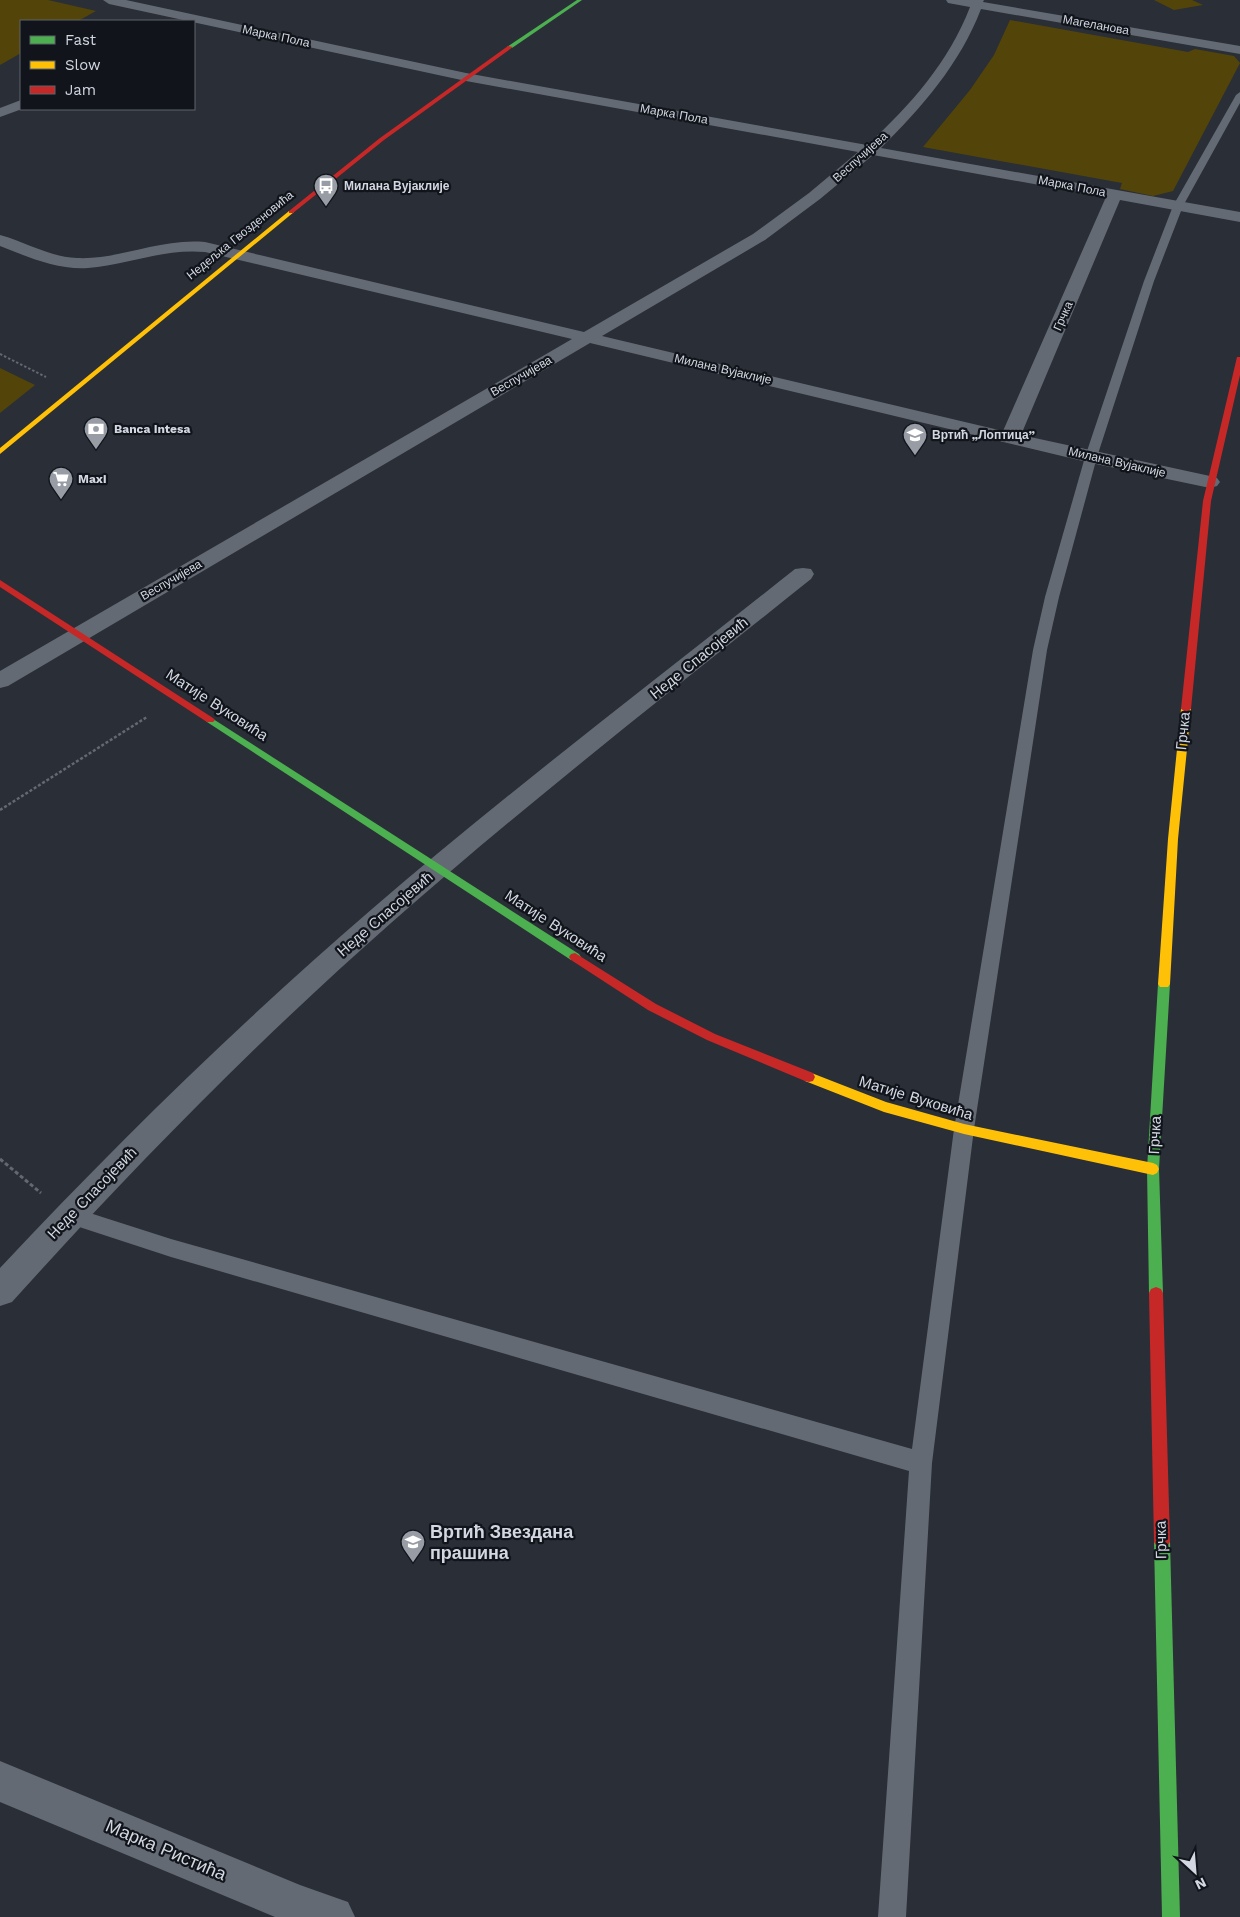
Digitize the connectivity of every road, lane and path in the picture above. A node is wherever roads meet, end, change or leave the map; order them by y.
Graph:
1 (109, 0) edge
2 (158, 0) edge
3 (580, 0) edge
4 (952, 0) edge
5 (977, 2) edge
6 (143, 7) junction
7 (1240, 50) edge
8 (466, 77) junction
9 (1240, 96) edge
10 (20, 104) edge
11 (0, 113) edge
12 (869, 150) junction
13 (1115, 194) junction
14 (1178, 206) junction
15 (1240, 217) edge
16 (0, 240) edge
17 (236, 255) junction
18 (589, 337) junction
19 (0, 354) edge
20 (1240, 360) edge
21 (73, 391) junction
22 (1010, 438) junction
23 (0, 452) edge
24 (1091, 457) junction
25 (1210, 482) junction
26 (803, 574) dead end
27 (0, 583) edge
28 (80, 633) junction
29 (0, 681) edge
30 (178, 697) junction
31 (0, 810) edge
32 (439, 867) junction
33 (964, 1129) junction
34 (0, 1159) edge
35 (1153, 1169) junction
36 (68, 1215) junction
37 (0, 1291) edge
38 (921, 1463) junction
39 (0, 1781) edge
40 (310, 1913) edge
41 (892, 1917) edge
42 (1171, 1917) edge

1 - 6 street, Марка Пола
2 - 6 street
3 - 8 street, Недељка Гвозденовића
4 - 5 street, Магеланова
5 - 7 street, Магеланова
5 - 12 street, Веспучијева
6 - 8 street, Марка Пола
8 - 12 street, Марка Пола
8 - 17 street, Недељка Гвозденовића
9 - 14 lane
10 - 11 street
12 - 13 street, Марка Пола
12 - 18 street, Веспучијева
13 - 14 street, Марка Пола
13 - 22 street, Грчка
14 - 15 street, Марка Пола
14 - 24 lane
16 - 17 street, Милана Вујаклије
17 - 18 street, Милана Вујаклије
17 - 21 street, Недељка Гвозденовића
18 - 22 street, Милана Вујаклије
18 - 28 street, Веспучијева
19 - 21 path
20 - 25 street, Грчка
21 - 23 street, Недељка Гвозденовића
22 - 24 street, Милана Вујаклије
24 - 25 street, Милана Вујаклије
24 - 33 lane
25 - 35 street, Грчка
26 - 32 street, Неде Спасојевић
27 - 28 street, Матије Вуковића
28 - 29 street, Веспучијева
28 - 30 street, Матије Вуковића
30 - 31 path
30 - 32 street, Матије Вуковића
32 - 33 street, Матије Вуковића
32 - 36 street, Неде Спасојевић
33 - 35 street, Матије Вуковића
33 - 38 lane
34 - 36 path
35 - 42 street, Грчка
36 - 37 street, Неде Спасојевић
36 - 38 lane
38 - 41 lane
39 - 40 street, Марка Ристића

